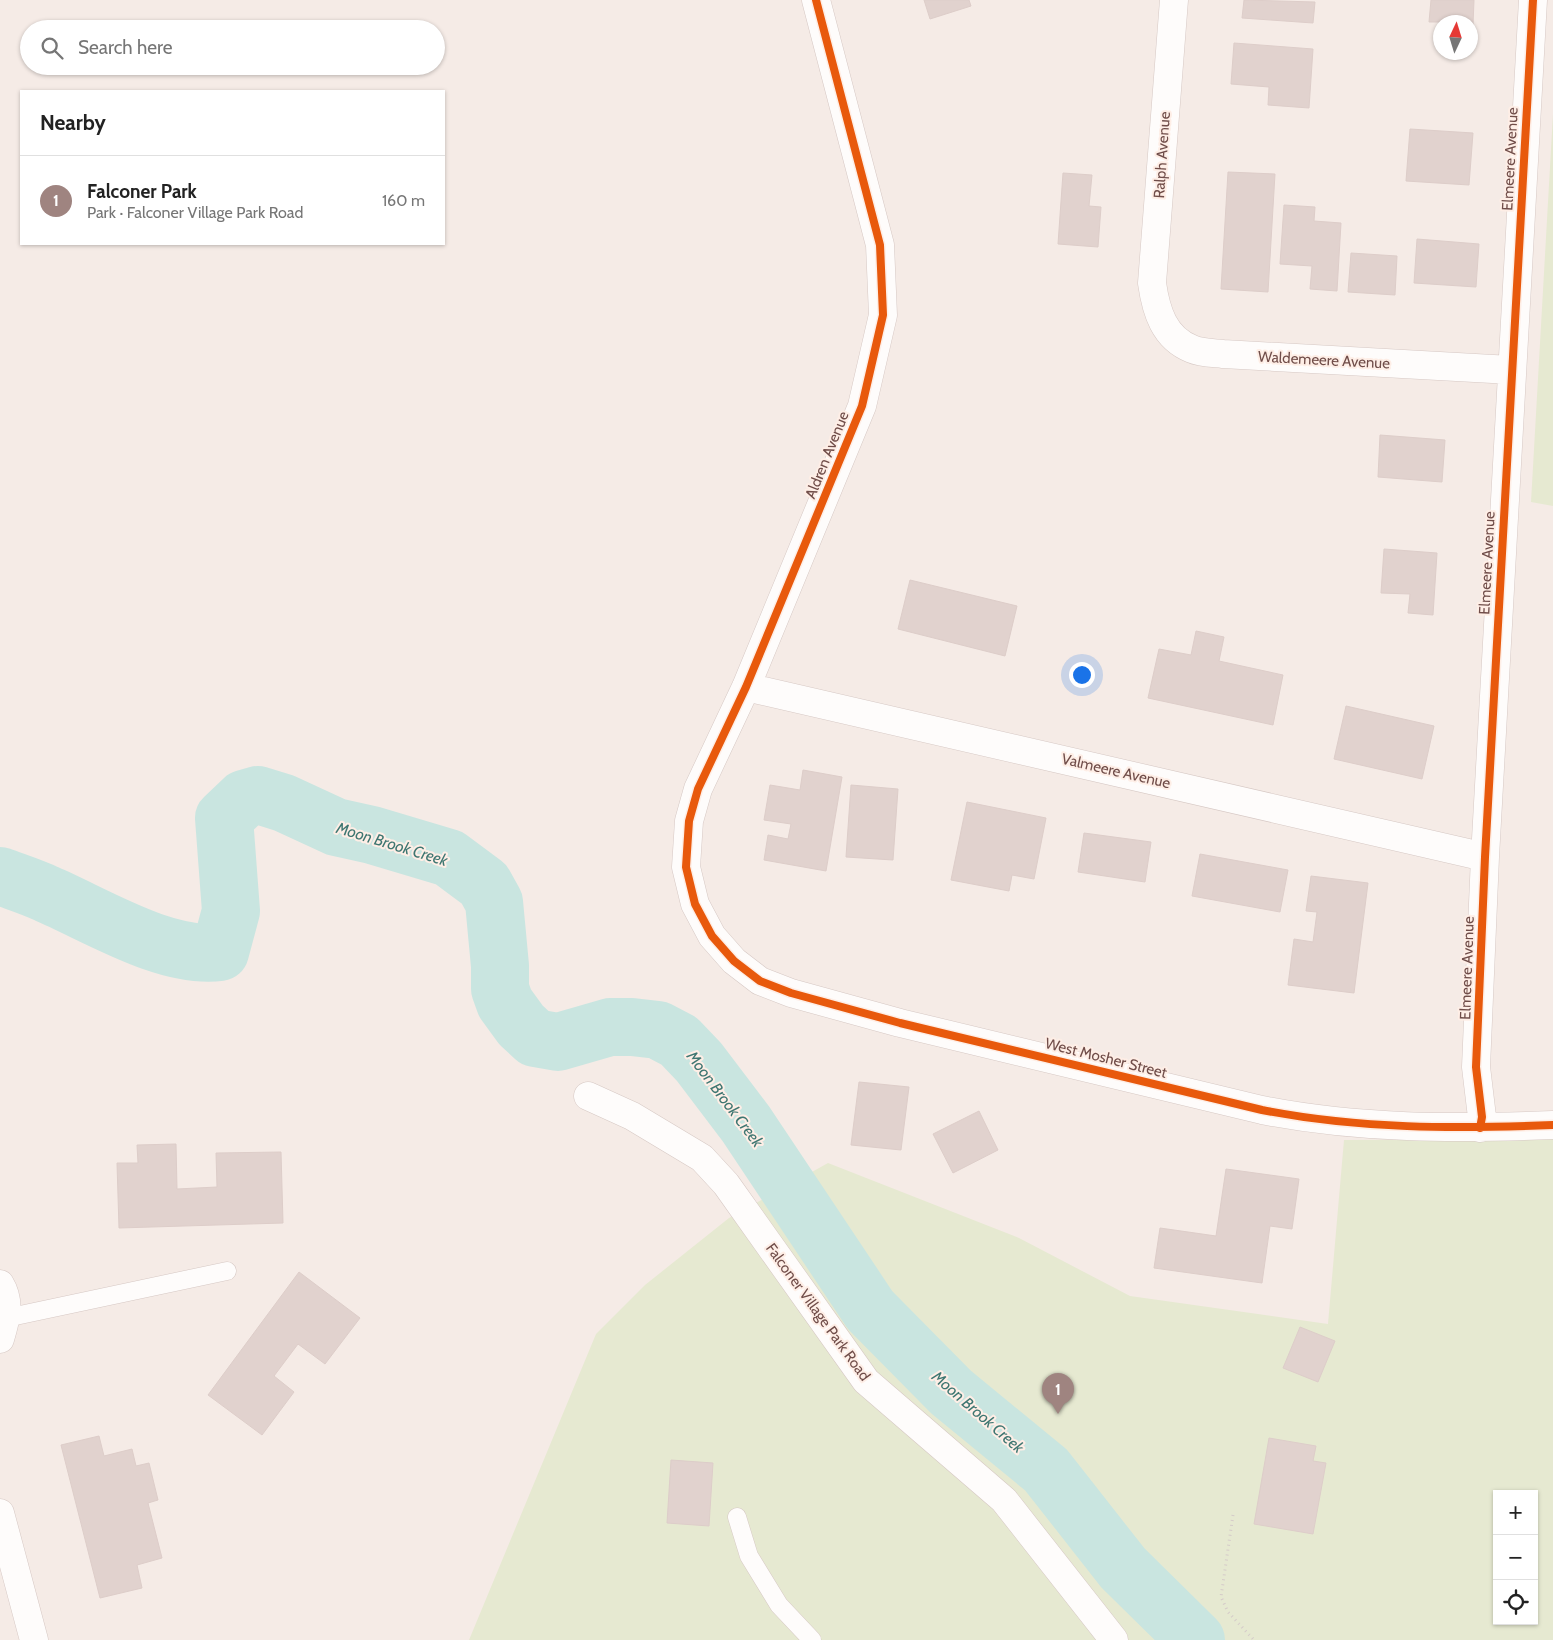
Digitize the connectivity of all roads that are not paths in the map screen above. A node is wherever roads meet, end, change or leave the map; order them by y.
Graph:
1 (816, 0) edge
2 (1174, 0) edge
3 (1532, 0) edge
4 (1156, 310) joint
5 (1511, 370) junction
6 (746, 688) junction
7 (1485, 857) junction
8 (695, 904) joint
9 (588, 1096) dead end
10 (1553, 1125) edge
11 (1480, 1128) junction
12 (227, 1271) dead end
13 (0, 1284) edge
14 (3, 1328) edge
15 (0, 1513) edge
16 (737, 1517) dead end
17 (34, 1640) edge
18 (812, 1640) edge
19 (1114, 1640) edge

1 - 6 street, Aldren Avenue
2 - 4 street, Ralph Avenue
3 - 5 street, Elmeere Avenue
4 - 5 street, Waldemeere Avenue
5 - 7 street, Elmeere Avenue
6 - 7 street, Valmeere Avenue
6 - 8 street, Aldren Avenue
7 - 11 street, Elmeere Avenue
8 - 11 street, West Mosher Street
9 - 19 street, Falconer Village Park Road
10 - 11 street, West Mosher Street
12 - 14 lane
13 - 14 street
15 - 17 street
16 - 18 lane

